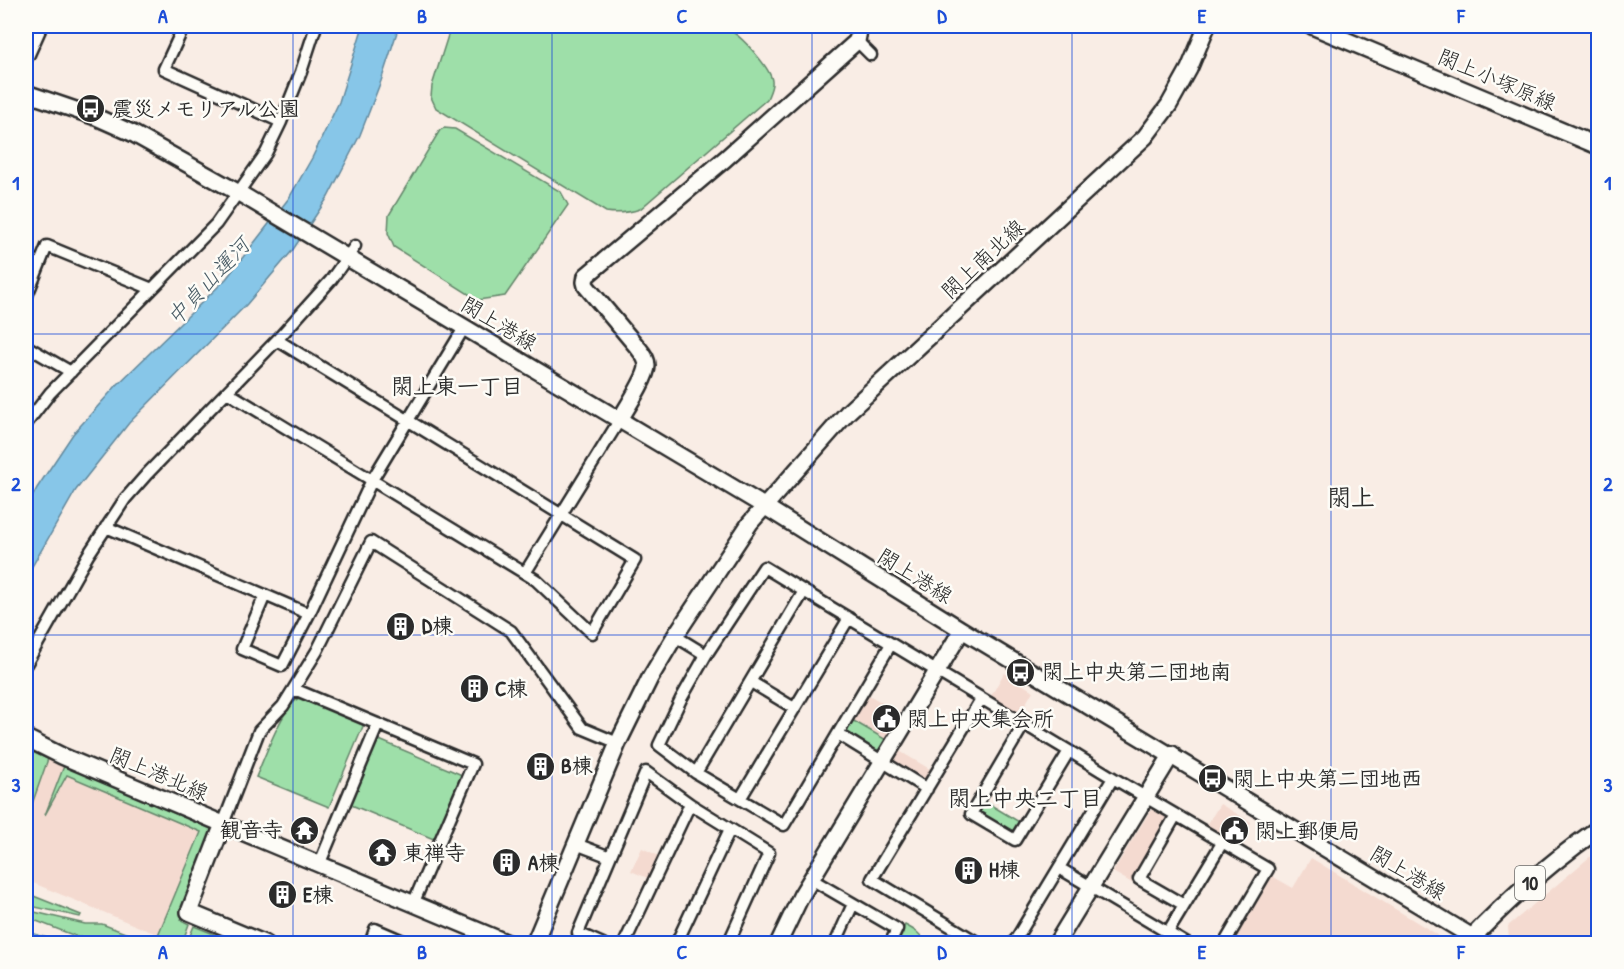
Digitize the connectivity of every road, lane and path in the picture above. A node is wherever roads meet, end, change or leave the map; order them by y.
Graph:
1 (39, 26) edge
2 (183, 26) edge
3 (316, 26) edge
4 (861, 26) edge
5 (1207, 26) edge
6 (1312, 26) edge
7 (857, 41) junction
8 (26, 55) edge
9 (871, 55) dead end
10 (26, 93) edge
11 (281, 122) junction
12 (1599, 146) edge
13 (239, 193) junction
14 (351, 251) junction
15 (152, 289) junction
16 (26, 298) edge
17 (464, 328) junction
18 (277, 340) junction
19 (26, 346) edge
20 (71, 372) junction
21 (227, 392) junction
22 (409, 420) junction
23 (619, 420) junction
24 (26, 424) edge
25 (372, 480) junction
26 (764, 506) junction
27 (561, 513) junction
28 (106, 527) junction
29 (525, 573) junction
30 (804, 591) junction
31 (265, 595) junction
32 (309, 614) junction
33 (849, 618) junction
34 (962, 630) junction
35 (675, 636) junction
36 (891, 644) junction
37 (706, 655) junction
38 (26, 664) edge
39 (937, 671) junction
40 (751, 682) junction
41 (294, 689) junction
42 (981, 699) junction
43 (794, 708) junction
44 (378, 724) junction
45 (1024, 724) junction
46 (838, 734) junction
47 (26, 738) edge
48 (618, 743) junction
49 (1069, 751) junction
50 (1172, 754) junction
51 (883, 762) junction
52 (696, 773) junction
53 (1113, 778) junction
54 (927, 789) junction
55 (1146, 797) junction
56 (740, 799) junction
57 (690, 804) junction
58 (1176, 815) junction
59 (223, 824) junction
60 (730, 829) junction
61 (1599, 829) edge
62 (1222, 843) junction
63 (576, 844) junction
64 (610, 857) junction
65 (319, 865) junction
66 (1059, 868) junction
67 (811, 879) junction
68 (1091, 886) junction
69 (413, 904) junction
70 (853, 904) junction
71 (1184, 905) junction
72 (1168, 932) junction
73 (1474, 941) edge
74 (266, 944) edge
75 (370, 944) edge
76 (410, 944) edge
77 (510, 944) edge
78 (534, 944) edge
79 (603, 944) edge
80 (624, 944) edge
81 (676, 944) edge
82 (728, 944) edge
83 (778, 944) edge
84 (834, 944) edge
85 (890, 944) edge
86 (980, 944) edge
87 (1013, 944) edge
88 (1056, 944) edge
89 (1187, 944) edge
90 (1224, 944) edge

1 - 8 street
2 - 11 street
3 - 11 street
4 - 7 street
5 - 26 street, 閖上南北線
6 - 12 street, 閖上小塚原線
7 - 9 street
7 - 23 street
10 - 13 street
11 - 13 street
13 - 14 street, 閖上港線
13 - 15 street
14 - 17 street, 閖上港線
14 - 18 street
15 - 16 street
15 - 20 street
17 - 22 street
17 - 23 street, 閖上港線
18 - 21 street
18 - 22 street
19 - 20 street
20 - 24 street
21 - 25 street
21 - 28 street
22 - 25 street
22 - 27 street
23 - 26 street, 閖上港線
23 - 27 street
25 - 29 street
25 - 32 street
26 - 34 street, 閖上港線
26 - 35 street, 閖上南北線
27 - 29 street
27 - 29 street
28 - 31 street
28 - 38 street
30 - 33 street
30 - 37 street
30 - 40 street
31 - 32 street
31 - 32 street
33 - 36 street
33 - 43 street
34 - 39 street
34 - 50 street, 閖上港線
35 - 37 street
35 - 48 street, 閖上南北線
36 - 39 street
36 - 46 street
37 - 52 street
39 - 42 street
39 - 51 street
40 - 43 street
40 - 52 street
41 - 44 street
41 - 48 street
41 - 59 street
42 - 45 street
42 - 54 street
43 - 56 street
44 - 65 street
44 - 69 street
45 - 49 street
45 - 49 street
46 - 51 street
46 - 56 street
47 - 59 street, 閖上港北線
48 - 63 street, 閖上南北線
49 - 53 street
50 - 55 street
50 - 73 street, 閖上港線
51 - 54 street
51 - 67 street
52 - 56 street
53 - 55 street
53 - 66 street
54 - 86 street
55 - 58 street
55 - 68 street
57 - 60 street
57 - 64 street
57 - 80 street
58 - 62 street
58 - 71 street
59 - 65 street, 閖上港北線
59 - 74 street
60 - 81 street
60 - 82 street
61 - 73 main road, 10
62 - 71 street
62 - 90 street
63 - 64 street
63 - 78 street, 閖上南北線
64 - 79 street
65 - 69 street, 閖上港北線
66 - 68 street
66 - 87 street
67 - 70 street
67 - 83 street
68 - 72 street
68 - 88 street
69 - 77 street, 閖上港北線
70 - 84 street
70 - 85 street
71 - 72 street
72 - 89 street
75 - 76 street

